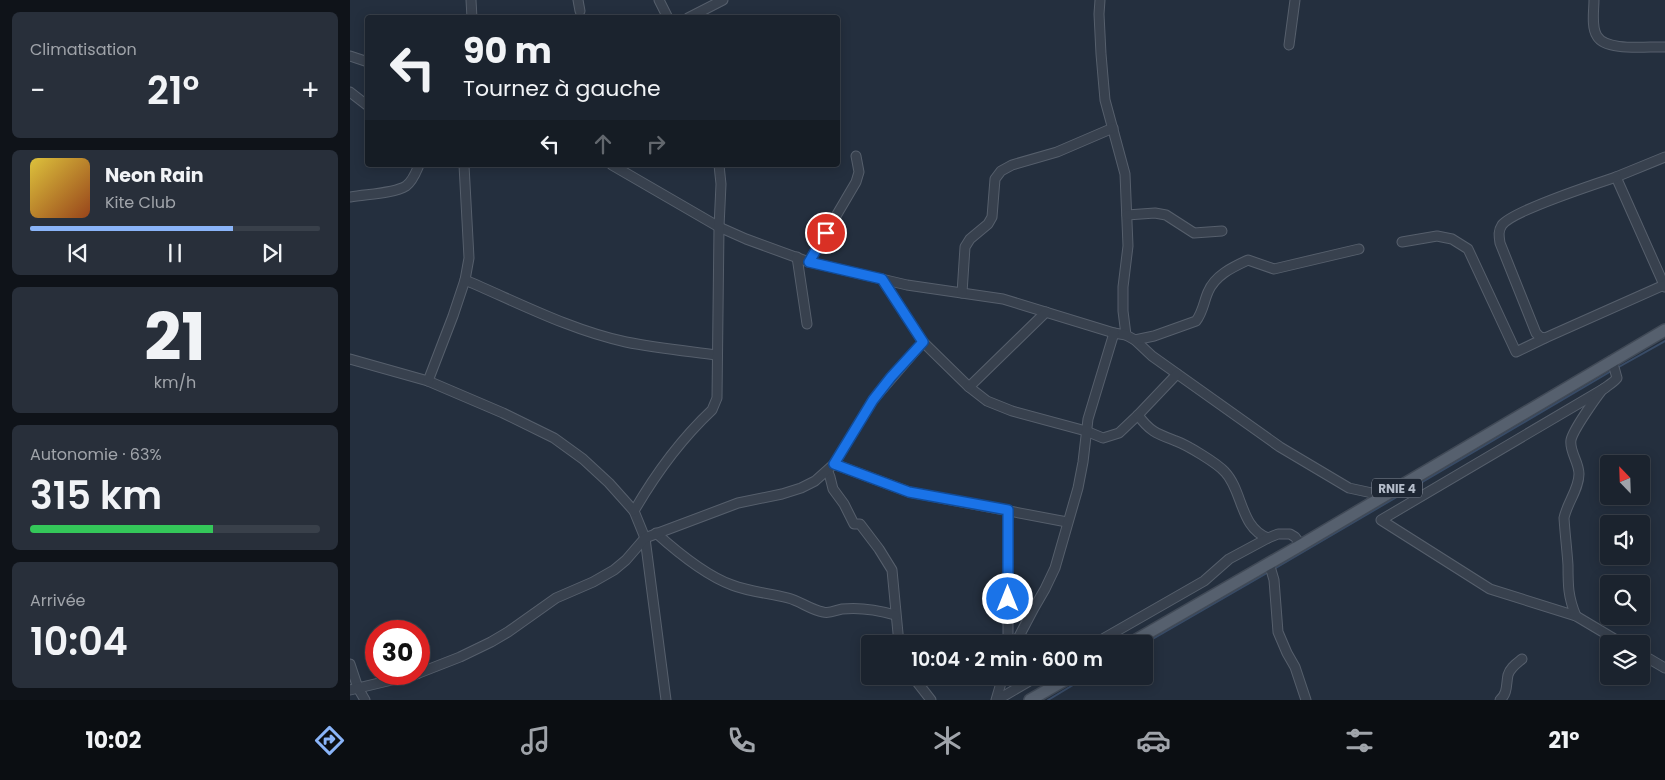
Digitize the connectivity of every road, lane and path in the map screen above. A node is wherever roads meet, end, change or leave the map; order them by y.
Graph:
1 (471, 0) edge
2 (578, 0) edge
3 (660, 0) edge
4 (723, 0) edge
5 (1100, 0) edge
6 (1295, 0) edge
7 (1594, 0) edge
8 (580, 12) dead end
9 (472, 15) edge
10 (667, 15) edge
11 (694, 15) edge
12 (1289, 44) dead end
13 (1665, 47) edge
14 (350, 56) edge
15 (365, 61) edge
16 (350, 92) edge
17 (365, 104) edge
18 (1113, 128) junction
19 (856, 156) dead end
20 (1665, 157) edge
21 (418, 167) edge
22 (464, 167) edge
23 (615, 167) edge
24 (719, 167) edge
25 (1616, 177) junction
26 (350, 197) edge
27 (1127, 215) junction
28 (719, 227) junction
29 (1222, 231) dead end
30 (1402, 242) dead end
31 (1359, 249) dead end
32 (796, 257) junction
33 (809, 262) junction
34 (882, 279) junction
35 (465, 280) junction
36 (1665, 286) edge
37 (962, 293) junction
38 (1046, 312) junction
39 (807, 324) dead end
40 (1665, 330) edge
41 (1114, 333) junction
42 (1126, 335) junction
43 (1545, 338) junction
44 (1135, 340) junction
45 (923, 342) junction
46 (717, 355) junction
47 (350, 359) edge
48 (1612, 360) junction
49 (1177, 374) junction
50 (428, 381) junction
51 (969, 387) junction
52 (1605, 388) junction
53 (1138, 415) junction
54 (1086, 431) junction
55 (834, 464) junction
56 (828, 472) junction
57 (1380, 498) junction
58 (634, 510) junction
59 (1008, 510) junction
60 (1067, 522) junction
61 (656, 533) junction
62 (645, 538) junction
63 (1268, 538) junction
64 (1301, 545) junction
65 (1271, 568) junction
66 (895, 616) junction
67 (1576, 616) junction
68 (898, 635) edge
69 (1008, 635) edge
70 (1020, 635) edge
71 (1110, 635) edge
72 (1145, 635) edge
73 (1608, 635) edge
74 (1522, 659) dead end
75 (1650, 659) edge
76 (350, 664) edge
77 (1665, 668) edge
78 (430, 669) edge
79 (370, 685) edge
80 (919, 685) edge
81 (1001, 685) edge
82 (1023, 685) edge
83 (1056, 685) edge
84 (354, 689) edge
85 (365, 700) edge
86 (666, 700) edge
87 (931, 700) edge
88 (997, 700) edge
89 (1030, 700) edge
90 (1306, 700) edge
91 (1500, 700) edge

1 - 9 street
2 - 8 street
3 - 10 street
4 - 11 street
5 - 18 street
6 - 12 street
7 - 13 street
14 - 15 street
16 - 17 street
18 - 27 street
18 - 37 street
19 - 33 street
20 - 25 street
21 - 26 street
22 - 35 street
23 - 28 street
24 - 28 street
25 - 36 street
25 - 43 street
27 - 29 street
27 - 42 street
28 - 32 street
28 - 46 street
30 - 43 street
31 - 44 street
32 - 33 street
32 - 39 street
33 - 34 street
34 - 37 street
34 - 45 street
35 - 46 street
35 - 50 street
36 - 43 street
37 - 38 street
38 - 41 street
38 - 51 street
40 - 48 main road, RNIE 4
41 - 42 street
41 - 54 street
42 - 44 street
44 - 49 street
45 - 51 street
45 - 55 street
46 - 58 street
47 - 50 street
48 - 52 street
48 - 57 main road, RNIE 4
49 - 53 street
49 - 57 street
50 - 58 street
51 - 54 street
52 - 67 street
52 - 67 street
53 - 54 street
53 - 63 street
54 - 60 street
55 - 56 street
55 - 59 street
56 - 61 street
56 - 66 street
57 - 64 main road, RNIE 4
58 - 62 street
59 - 60 street
59 - 69 street
60 - 70 street
61 - 62 street
61 - 66 street
62 - 78 street
62 - 86 street
63 - 64 street
63 - 71 street
64 - 65 main road, RNIE 4
65 - 72 main road, RNIE 4
65 - 90 street
66 - 68 street
67 - 73 street
74 - 91 street
75 - 77 street
76 - 84 street
79 - 84 street
80 - 87 street
81 - 88 street
82 - 88 street
83 - 89 main road
84 - 85 street

